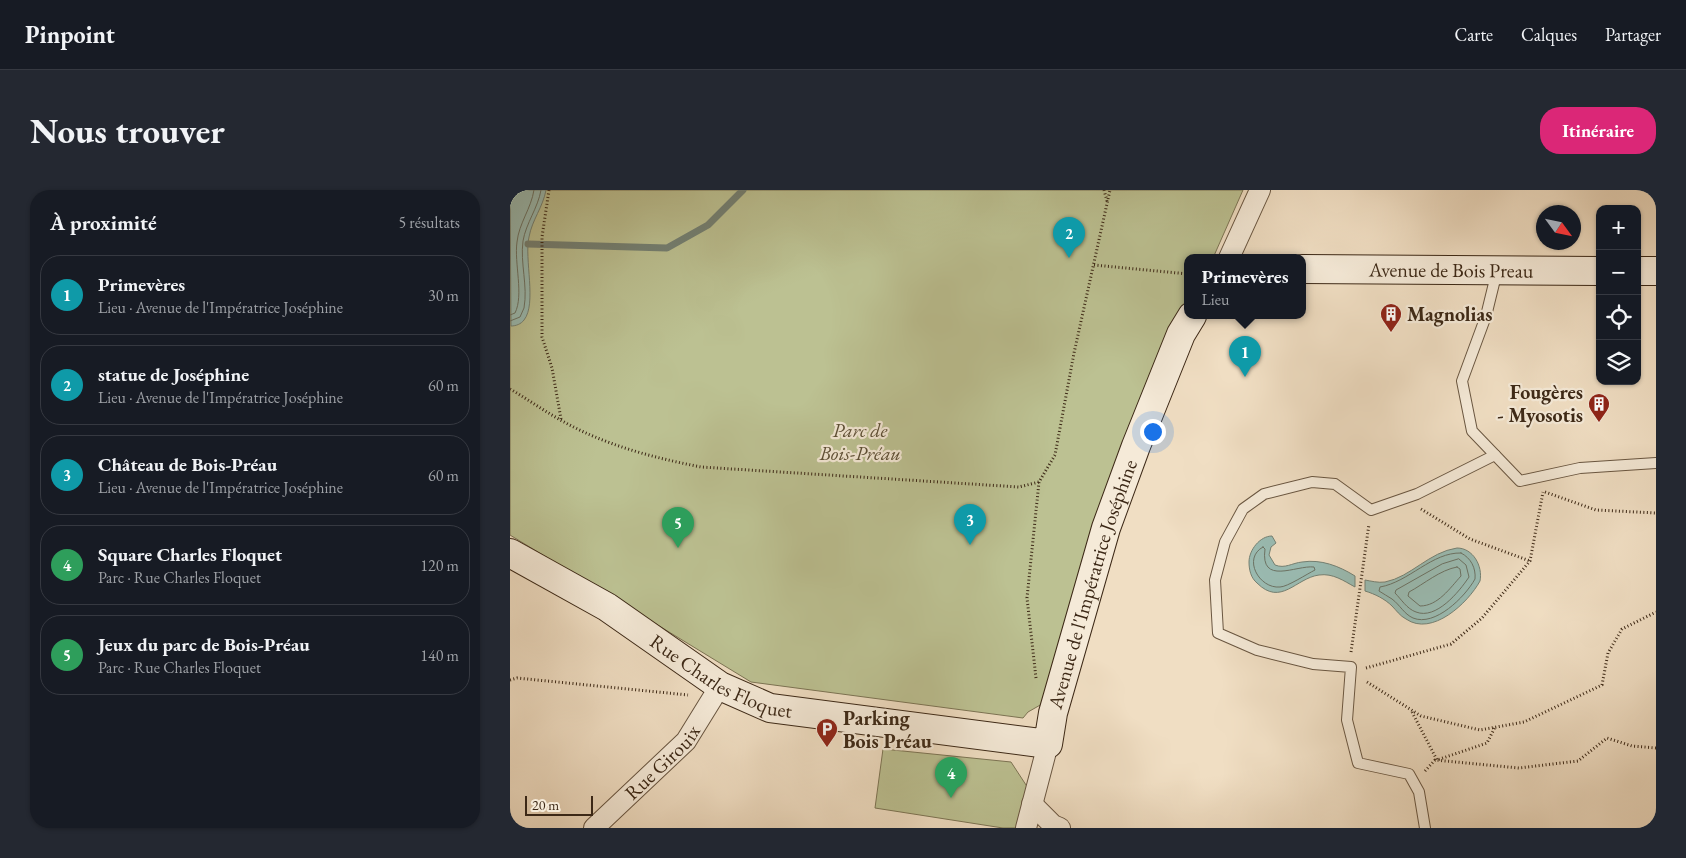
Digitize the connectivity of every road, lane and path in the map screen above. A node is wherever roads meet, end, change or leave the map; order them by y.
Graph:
1 (549, 190) edge
2 (1104, 190) edge
3 (1110, 190) edge
4 (1260, 190) edge
5 (1107, 201) junction
6 (1231, 254) edge
7 (1094, 265) junction
8 (1306, 269) edge
9 (1498, 270) junction
10 (1596, 271) edge
11 (1641, 271) edge
12 (1656, 271) edge
13 (1184, 274) edge
14 (1190, 319) edge
15 (510, 389) edge
16 (561, 420) junction
17 (1495, 455) junction
18 (1656, 463) edge
19 (1520, 481) junction
20 (1039, 482) junction
21 (1543, 492) junction
22 (1406, 498) junction
23 (1371, 510) junction
24 (1656, 513) edge
25 (510, 553) edge
26 (1530, 561) junction
27 (1656, 612) edge
28 (1352, 669) junction
29 (510, 680) edge
30 (720, 686) junction
31 (1036, 686) dead end
32 (689, 695) dead end
33 (1411, 710) junction
34 (1495, 727) junction
35 (1048, 744) junction
36 (1656, 748) edge
37 (1437, 760) junction
38 (1415, 783) junction
39 (1032, 804) junction
40 (594, 828) edge
41 (1026, 828) edge
42 (1060, 828) edge
43 (1425, 828) edge

1 - 16 path
2 - 5 path
3 - 5 path
4 - 6 street
5 - 7 path
7 - 13 path
7 - 20 path
8 - 9 main road, Avenue de Bois Preau
9 - 10 main road, Avenue de Bois Preau
9 - 17 lane
11 - 12 main road
14 - 35 main road, Avenue de l'Impératrice Joséphine
15 - 16 path
16 - 20 path
17 - 19 lane
17 - 22 lane
18 - 19 lane
19 - 21 path
20 - 31 path
21 - 24 path
21 - 26 path
22 - 23 lane
22 - 26 path
23 - 28 path
23 - 28 lane
25 - 30 main road, Rue Charles Floquet
26 - 28 path
27 - 34 path
28 - 33 path
28 - 38 lane
29 - 32 path
30 - 35 main road, Rue Charles Floquet
30 - 40 street, Rue Girouix
33 - 34 path
33 - 37 path
34 - 37 path
35 - 39 street
36 - 37 path
37 - 38 path
38 - 43 lane
39 - 41 street
39 - 42 street

